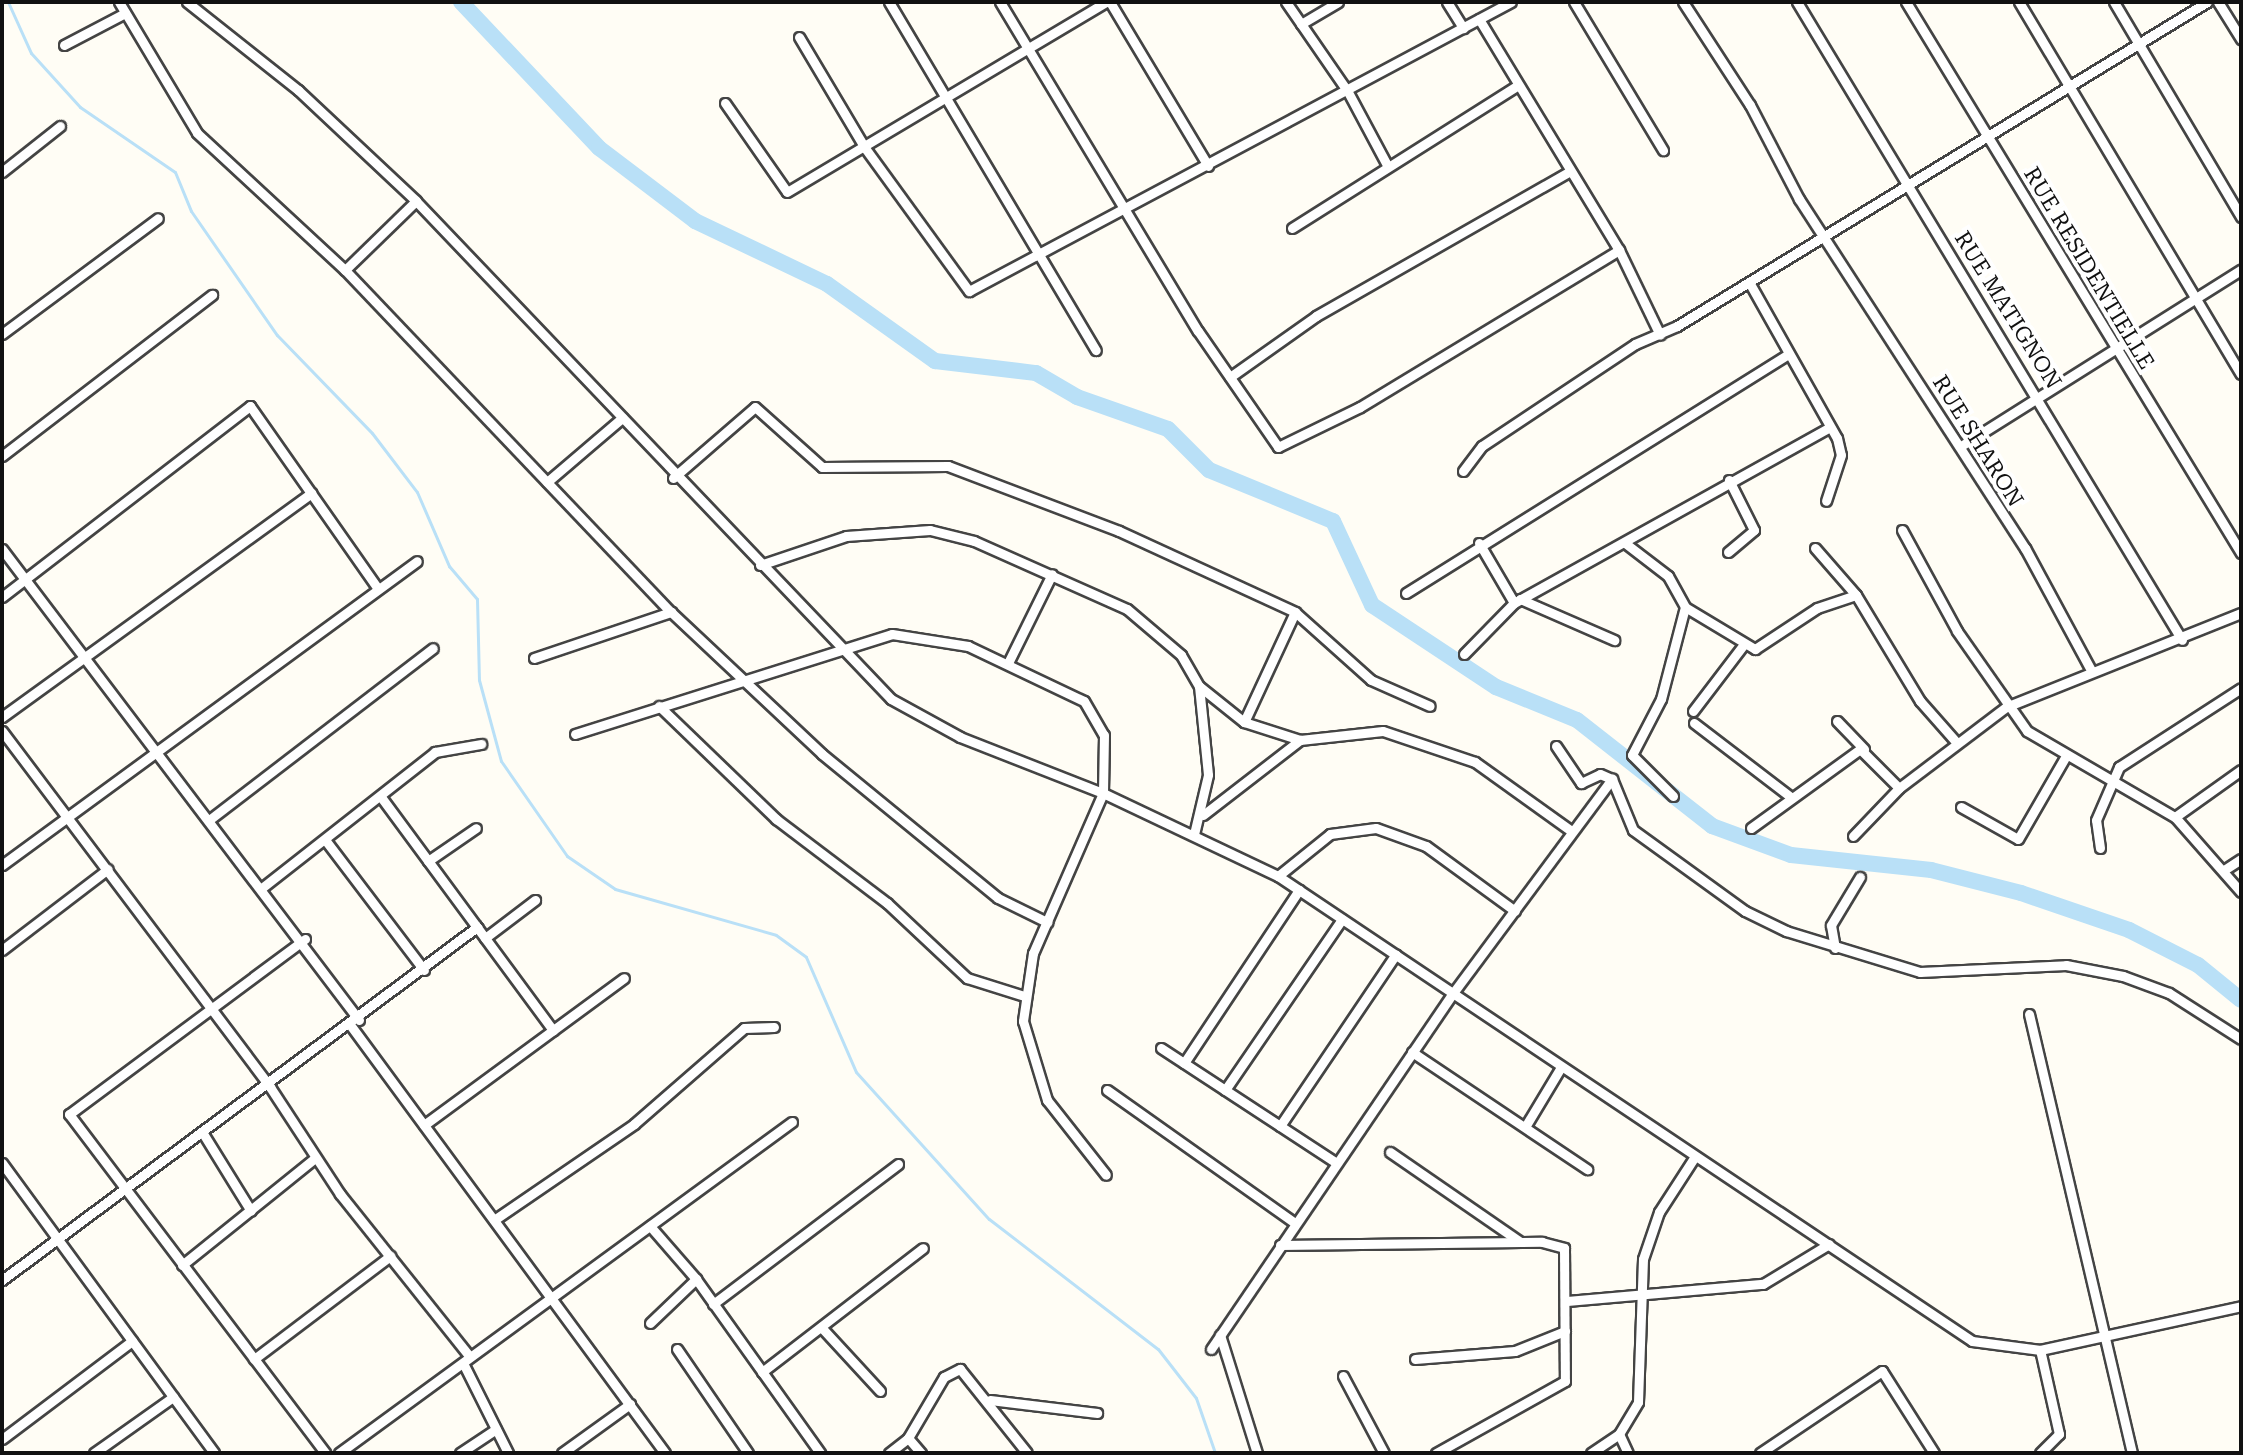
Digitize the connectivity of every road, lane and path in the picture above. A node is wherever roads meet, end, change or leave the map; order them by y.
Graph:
1 (119, 2) edge
2 (187, 2) edge
3 (889, 2) edge
4 (1000, 2) edge
5 (1108, 2) edge
6 (1286, 2) edge
7 (1338, 2) edge
8 (1447, 2) edge
9 (1511, 2) edge
10 (1574, 2) edge
11 (1683, 2) edge
12 (1797, 2) edge
13 (1906, 2) edge
14 (2019, 2) edge
15 (2114, 2) edge
16 (2207, 2) edge
17 (2218, 2) edge
18 (125, 13) junction
19 (1479, 19) junction
20 (1301, 24) junction
21 (1463, 28) junction
22 (799, 37) dead end
23 (2241, 39) edge
24 (2136, 44) junction
25 (64, 45) dead end
26 (1028, 47) junction
27 (1517, 86) junction
28 (2068, 87) junction
29 (1348, 92) junction
30 (947, 99) junction
31 (725, 103) dead end
32 (60, 126) dead end
33 (1989, 136) junction
34 (865, 148) junction
35 (1663, 150) dead end
36 (1387, 165) junction
37 (1208, 166) junction
38 (2, 172) edge
39 (1567, 173) junction
40 (1908, 183) junction
41 (416, 201) junction
42 (1126, 213) junction
43 (2241, 217) edge
44 (158, 218) dead end
45 (1292, 228) dead end
46 (1827, 232) junction
47 (1619, 250) junction
48 (1044, 252) junction
49 (345, 270) junction
50 (2241, 270) edge
51 (1749, 282) junction
52 (2198, 294) junction
53 (212, 295) dead end
54 (2, 334) edge
55 (1660, 335) junction
56 (2116, 345) junction
57 (1096, 350) dead end
58 (1789, 354) junction
59 (2241, 374) edge
60 (1230, 377) junction
61 (2041, 398) junction
62 (622, 418) junction
63 (1829, 428) junction
64 (1961, 446) junction
65 (2, 456) edge
66 (1463, 471) dead end
67 (673, 478) junction
68 (1729, 480) junction
69 (547, 482) junction
70 (311, 493) junction
71 (1826, 501) dead end
72 (1902, 530) dead end
73 (1479, 543) junction
74 (1625, 543) junction
75 (1815, 548) dead end
76 (2, 549) edge
77 (1728, 552) dead end
78 (2241, 553) edge
79 (417, 561) dead end
80 (760, 565) junction
81 (1052, 574) junction
82 (25, 580) junction
83 (378, 589) junction
84 (1406, 593) dead end
85 (1856, 595) junction
86 (2, 597) edge
87 (1517, 601) junction
88 (1685, 607) junction
89 (671, 612) junction
90 (1295, 612) junction
91 (2241, 613) edge
92 (1614, 640) dead end
93 (2182, 640) junction
94 (1744, 644) junction
95 (433, 648) dead end
96 (840, 650) junction
97 (1464, 654) dead end
98 (83, 658) junction
99 (534, 658) dead end
100 (1008, 663) junction
101 (2092, 672) junction
102 (741, 680) junction
103 (1199, 686) junction
104 (2241, 688) edge
105 (659, 706) junction
106 (1430, 706) dead end
107 (2006, 707) junction
108 (1693, 711) dead end
109 (2, 717) edge
110 (1837, 721) dead end
111 (1244, 722) junction
112 (1694, 723) dead end
113 (2, 731) edge
114 (575, 734) dead end
115 (1300, 740) junction
116 (1957, 743) junction
117 (481, 744) dead end
118 (1556, 746) dead end
119 (1864, 749) junction
120 (153, 752) junction
121 (2066, 756) junction
122 (2241, 770) edge
123 (2111, 778) junction
124 (1612, 779) junction
125 (1899, 788) junction
126 (1103, 793) junction
127 (1673, 796) dead end
128 (381, 797) junction
129 (1792, 798) junction
130 (1961, 807) dead end
131 (67, 815) junction
132 (1203, 815) junction
133 (2175, 817) junction
134 (209, 820) junction
135 (476, 828) dead end
136 (1751, 828) dead end
137 (1570, 830) junction
138 (1194, 834) junction
139 (1853, 836) dead end
140 (326, 841) junction
141 (2100, 848) dead end
142 (2241, 859) edge
143 (428, 861) junction
144 (2, 865) edge
145 (108, 869) junction
146 (2224, 870) junction
147 (1278, 876) junction
148 (1860, 877) dead end
149 (263, 887) junction
150 (1299, 890) junction
151 (2241, 892) edge
152 (535, 900) dead end
153 (1515, 911) junction
154 (1342, 919) junction
155 (1047, 922) junction
156 (477, 927) junction
157 (485, 938) junction
158 (305, 939) junction
159 (1835, 948) junction
160 (2, 950) edge
161 (1396, 954) junction
162 (424, 970) junction
163 (624, 978) dead end
164 (1453, 993) junction
165 (1024, 996) junction
166 (208, 1007) junction
167 (2029, 1014) dead end
168 (355, 1023) junction
169 (774, 1027) dead end
170 (553, 1030) junction
171 (2241, 1039) edge
172 (1161, 1048) dead end
173 (1412, 1052) junction
174 (1184, 1063) junction
175 (1561, 1067) junction
176 (270, 1087) junction
177 (1107, 1090) dead end
178 (1225, 1090) junction
179 (792, 1122) dead end
180 (424, 1125) junction
181 (1280, 1126) junction
182 (1525, 1127) junction
183 (204, 1135) junction
184 (1390, 1152) dead end
185 (315, 1158) junction
186 (1694, 1158) junction
187 (1335, 1162) junction
188 (2, 1163) edge
189 (898, 1164) dead end
190 (1587, 1169) dead end
191 (1106, 1175) dead end
192 (127, 1187) junction
193 (251, 1211) junction
194 (494, 1220) junction
195 (1295, 1223) junction
196 (650, 1226) junction
197 (57, 1237) junction
198 (1521, 1242) junction
199 (1829, 1244) junction
200 (1280, 1245) junction
201 (923, 1248) dead end
202 (390, 1256) junction
203 (182, 1265) junction
204 (696, 1279) junction
205 (2, 1280) edge
206 (552, 1298) junction
207 (1640, 1298) junction
208 (1567, 1301) junction
209 (713, 1304) junction
210 (2241, 1306) edge
211 (650, 1323) dead end
212 (821, 1327) junction
213 (1565, 1331) junction
214 (1220, 1335) junction
215 (2105, 1340) junction
216 (132, 1341) junction
217 (677, 1349) dead end
218 (1211, 1349) dead end
219 (2040, 1350) junction
220 (254, 1359) junction
221 (1415, 1359) dead end
222 (467, 1360) junction
223 (762, 1372) junction
224 (1343, 1376) dead end
225 (880, 1391) dead end
226 (173, 1397) junction
227 (990, 1400) junction
228 (630, 1404) junction
229 (1097, 1413) dead end
230 (496, 1429) junction
231 (1619, 1434) junction
232 (908, 1438) junction
233 (2, 1439) edge
234 (94, 1453) edge
235 (214, 1453) edge
236 (325, 1453) edge
237 (339, 1453) edge
238 (460, 1453) edge
239 (508, 1453) edge
240 (562, 1453) edge
241 (665, 1453) edge
242 (748, 1453) edge
243 (820, 1453) edge
244 (889, 1453) edge
245 (921, 1453) edge
246 (1027, 1453) edge
247 (1257, 1453) edge
248 (1384, 1453) edge
249 (1436, 1453) edge
250 (1591, 1453) edge
251 (1628, 1453) edge
252 (1760, 1453) edge
253 (1934, 1453) edge
254 (2040, 1453) edge
255 (2132, 1453) edge

1 - 18 street
2 - 41 street
3 - 30 street
4 - 26 street
5 - 26 street
5 - 37 street
6 - 20 street
7 - 20 street
8 - 21 street
9 - 19 street
10 - 35 street
11 - 46 street, RUE SHARON
12 - 40 street, RUE MATIGNON
13 - 33 street, RUE RESIDENTIELLE
14 - 28 street
15 - 24 street
16 - 24 street
17 - 23 street
18 - 25 street
18 - 49 street
19 - 21 street
19 - 27 street
20 - 29 street
21 - 29 street
22 - 34 street
24 - 28 street
24 - 43 street
26 - 30 street
26 - 42 street
27 - 36 street
27 - 39 street
28 - 33 street
28 - 52 street
29 - 36 street
29 - 37 street
30 - 34 street
30 - 48 street
31 - 34 street
32 - 38 street
33 - 40 street
33 - 56 street, RUE RESIDENTIELLE
34 - 48 street
36 - 45 street
37 - 42 street
39 - 47 street
39 - 60 street
40 - 46 street
40 - 61 street, RUE MATIGNON
41 - 49 street
41 - 62 street
42 - 48 street
42 - 60 street
44 - 54 street
46 - 51 street
46 - 64 street, RUE SHARON
47 - 55 street
47 - 60 street
48 - 57 street
49 - 69 street
50 - 52 street
51 - 55 street
51 - 58 street
52 - 56 street
52 - 59 street
53 - 65 street
55 - 66 street
56 - 61 street
56 - 78 street, RUE RESIDENTIELLE
58 - 63 street
58 - 73 street
61 - 64 street
61 - 93 street, RUE MATIGNON
62 - 67 street
62 - 69 street
63 - 68 street
63 - 71 street
64 - 101 street, RUE SHARON
67 - 80 street
67 - 90 street
68 - 74 street
68 - 77 street
69 - 89 street
70 - 82 street
70 - 83 street
70 - 98 street
72 - 107 street
73 - 84 street
73 - 87 street
74 - 87 street
74 - 88 street
75 - 85 street
76 - 82 street
79 - 83 street
80 - 81 street
80 - 96 street
81 - 100 street
81 - 103 street
82 - 86 street
82 - 98 street
83 - 120 street
85 - 94 street
85 - 116 street
87 - 92 street
87 - 97 street
88 - 94 street
88 - 127 street
89 - 99 street
89 - 102 street
90 - 106 street
90 - 111 street
91 - 93 street
93 - 101 street
94 - 108 street
95 - 134 street
96 - 100 street
96 - 102 street
96 - 126 street
98 - 109 street
98 - 120 street
100 - 126 street
101 - 107 street
102 - 105 street
102 - 155 street
103 - 111 street
103 - 132 street
104 - 123 street
105 - 114 street
105 - 165 street
107 - 116 street
107 - 121 street
110 - 119 street
111 - 115 street
112 - 129 street
113 - 131 street
115 - 132 street
115 - 137 street
116 - 125 street
117 - 128 street
118 - 124 street
119 - 125 street
119 - 129 street
120 - 131 street
120 - 134 street
121 - 123 street
121 - 130 street
122 - 133 street
123 - 133 street
123 - 141 street
124 - 137 street
124 - 159 street
125 - 139 street
126 - 138 street
126 - 155 street
128 - 140 street
128 - 143 street
129 - 136 street
131 - 144 street
131 - 145 street
132 - 138 street
133 - 146 street
134 - 149 street
135 - 143 street
137 - 153 street
138 - 147 street
140 - 149 street
140 - 162 street
142 - 146 street
143 - 156 street
145 - 160 street
145 - 166 street
146 - 151 street
147 - 150 street
147 - 153 street
148 - 159 street
149 - 158 street
150 - 154 street
150 - 174 street
152 - 157 street
153 - 164 street
154 - 161 street
154 - 178 street
155 - 165 street
156 - 157 street
156 - 162 street
157 - 170 street
158 - 166 street
158 - 168 street
159 - 171 street
161 - 164 street
161 - 181 street
162 - 168 street
163 - 170 street
164 - 173 street
164 - 175 street
165 - 191 street
166 - 176 street
166 - 192 street
167 - 215 street
168 - 176 street
168 - 180 street
169 - 194 street
170 - 180 street
172 - 174 street
173 - 182 street
173 - 187 street
174 - 178 street
175 - 182 street
175 - 186 street
176 - 183 street
176 - 185 street
177 - 195 street
178 - 181 street
179 - 196 street
180 - 194 street
181 - 187 street
182 - 190 street
183 - 192 street
183 - 193 street
184 - 198 street
185 - 193 street
185 - 202 street
186 - 199 street
186 - 207 street
187 - 195 street
188 - 197 street
189 - 209 street
192 - 197 street
192 - 203 street
193 - 203 street
194 - 206 street
195 - 200 street
196 - 204 street
196 - 206 street
197 - 205 street
197 - 216 street
198 - 200 street
198 - 208 street
199 - 207 street
199 - 219 street
200 - 214 street
201 - 212 street
202 - 220 street
202 - 222 street
203 - 220 street
204 - 209 street
204 - 211 street
206 - 222 street
206 - 228 street
207 - 208 street
207 - 231 street
208 - 213 street
209 - 223 street
210 - 215 street
212 - 223 street
212 - 225 street
213 - 221 street
213 - 249 street
214 - 218 street
214 - 247 street
215 - 219 street
215 - 255 street
216 - 226 street
216 - 233 street
217 - 242 street
219 - 254 street
220 - 236 street
222 - 230 street
222 - 237 street
223 - 243 street
224 - 248 street
226 - 234 street
226 - 235 street
227 - 229 street
227 - 232 street
227 - 246 street
228 - 240 street
228 - 241 street
230 - 238 street
230 - 239 street
231 - 250 street
231 - 251 street
232 - 244 street
232 - 245 street
252 - 253 street

